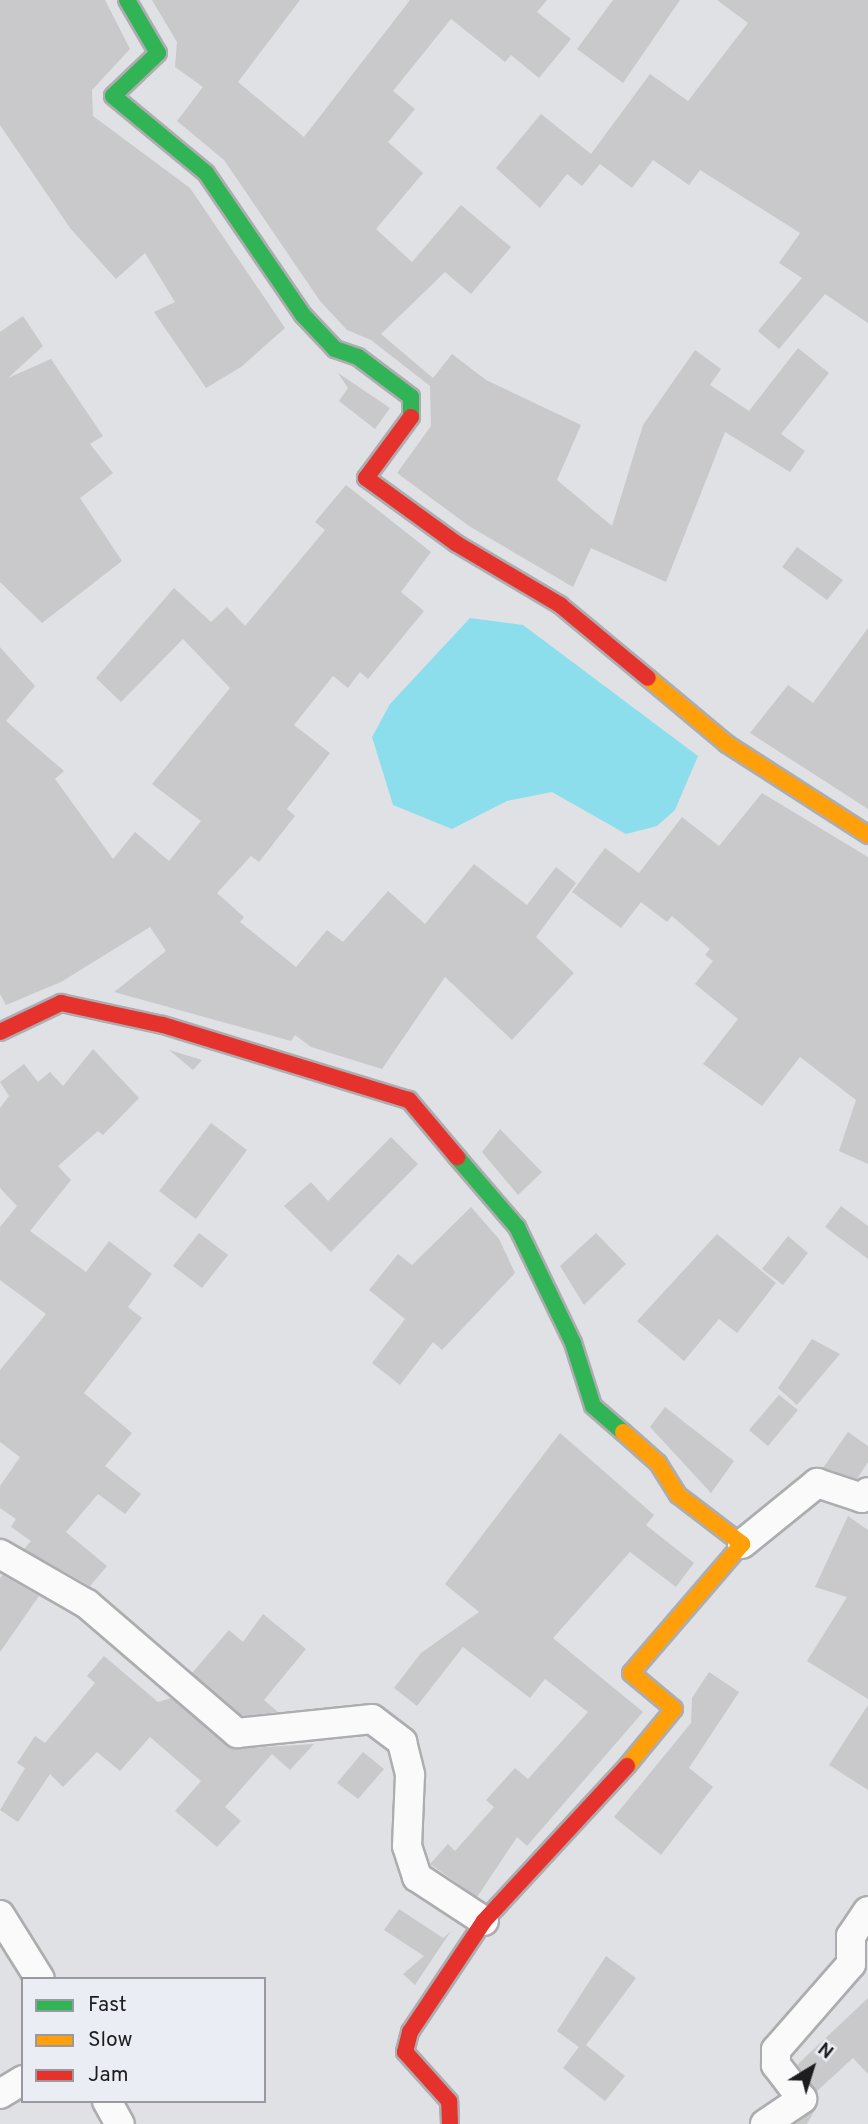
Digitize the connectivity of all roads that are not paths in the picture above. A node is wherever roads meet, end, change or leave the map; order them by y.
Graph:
1 (127, 0) edge
2 (868, 835) edge
3 (0, 1031) edge
4 (868, 1492) edge
5 (742, 1544) junction
6 (0, 1554) edge
7 (868, 1911) edge
8 (0, 1915) edge
9 (484, 1921) junction
10 (39, 1977) edge
11 (21, 2081) edge
12 (0, 2094) edge
13 (108, 2103) edge
14 (120, 2124) edge
15 (450, 2124) edge
16 (765, 2124) edge

1 - 2 street
3 - 5 street
4 - 5 street
5 - 9 street
6 - 9 street
7 - 16 street
8 - 10 street
9 - 15 street
11 - 12 street
13 - 14 street

